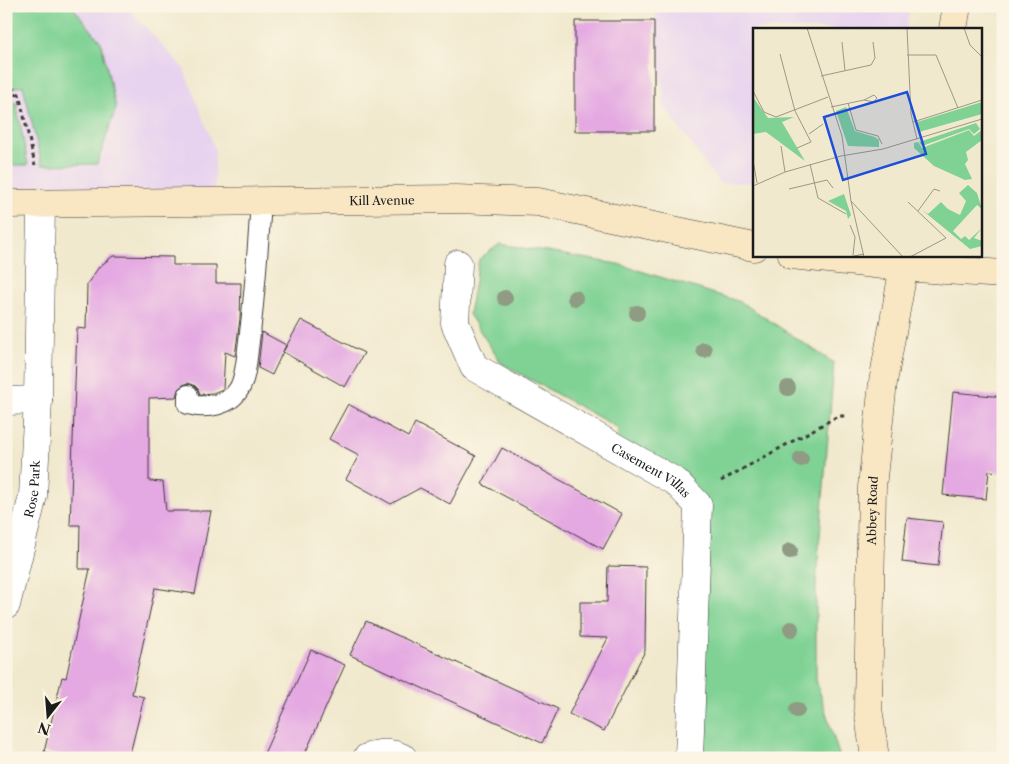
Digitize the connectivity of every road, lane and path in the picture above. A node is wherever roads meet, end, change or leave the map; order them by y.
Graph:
1 (957, 6) edge
2 (953, 28) edge
3 (6, 82) edge
4 (19, 94) junction
5 (6, 97) edge
6 (36, 165) dead end
7 (260, 200) junction
8 (41, 203) junction
9 (6, 204) edge
10 (753, 247) edge
11 (811, 256) edge
12 (904, 261) edge
13 (458, 264) dead end
14 (1003, 274) edge
15 (188, 395) dead end
16 (38, 400) junction
17 (6, 401) edge
18 (879, 418) junction
19 (692, 498) junction
20 (6, 605) edge
21 (367, 758) edge
22 (403, 758) edge
23 (688, 758) edge
24 (875, 758) edge

1 - 2 main road
3 - 4 path
4 - 5 path
4 - 6 path
7 - 8 main road, Kill Avenue
7 - 10 main road, Kill Avenue
7 - 15 lane
8 - 9 main road, Kill Avenue
8 - 16 street, Rose Park
11 - 12 main road
12 - 14 main road
12 - 18 main road, Abbey Road
13 - 19 street, Casement Villas
16 - 17 street
16 - 20 street, Rose Park
18 - 19 path
18 - 24 main road, Abbey Road
19 - 23 street, Casement Villas
21 - 22 street

